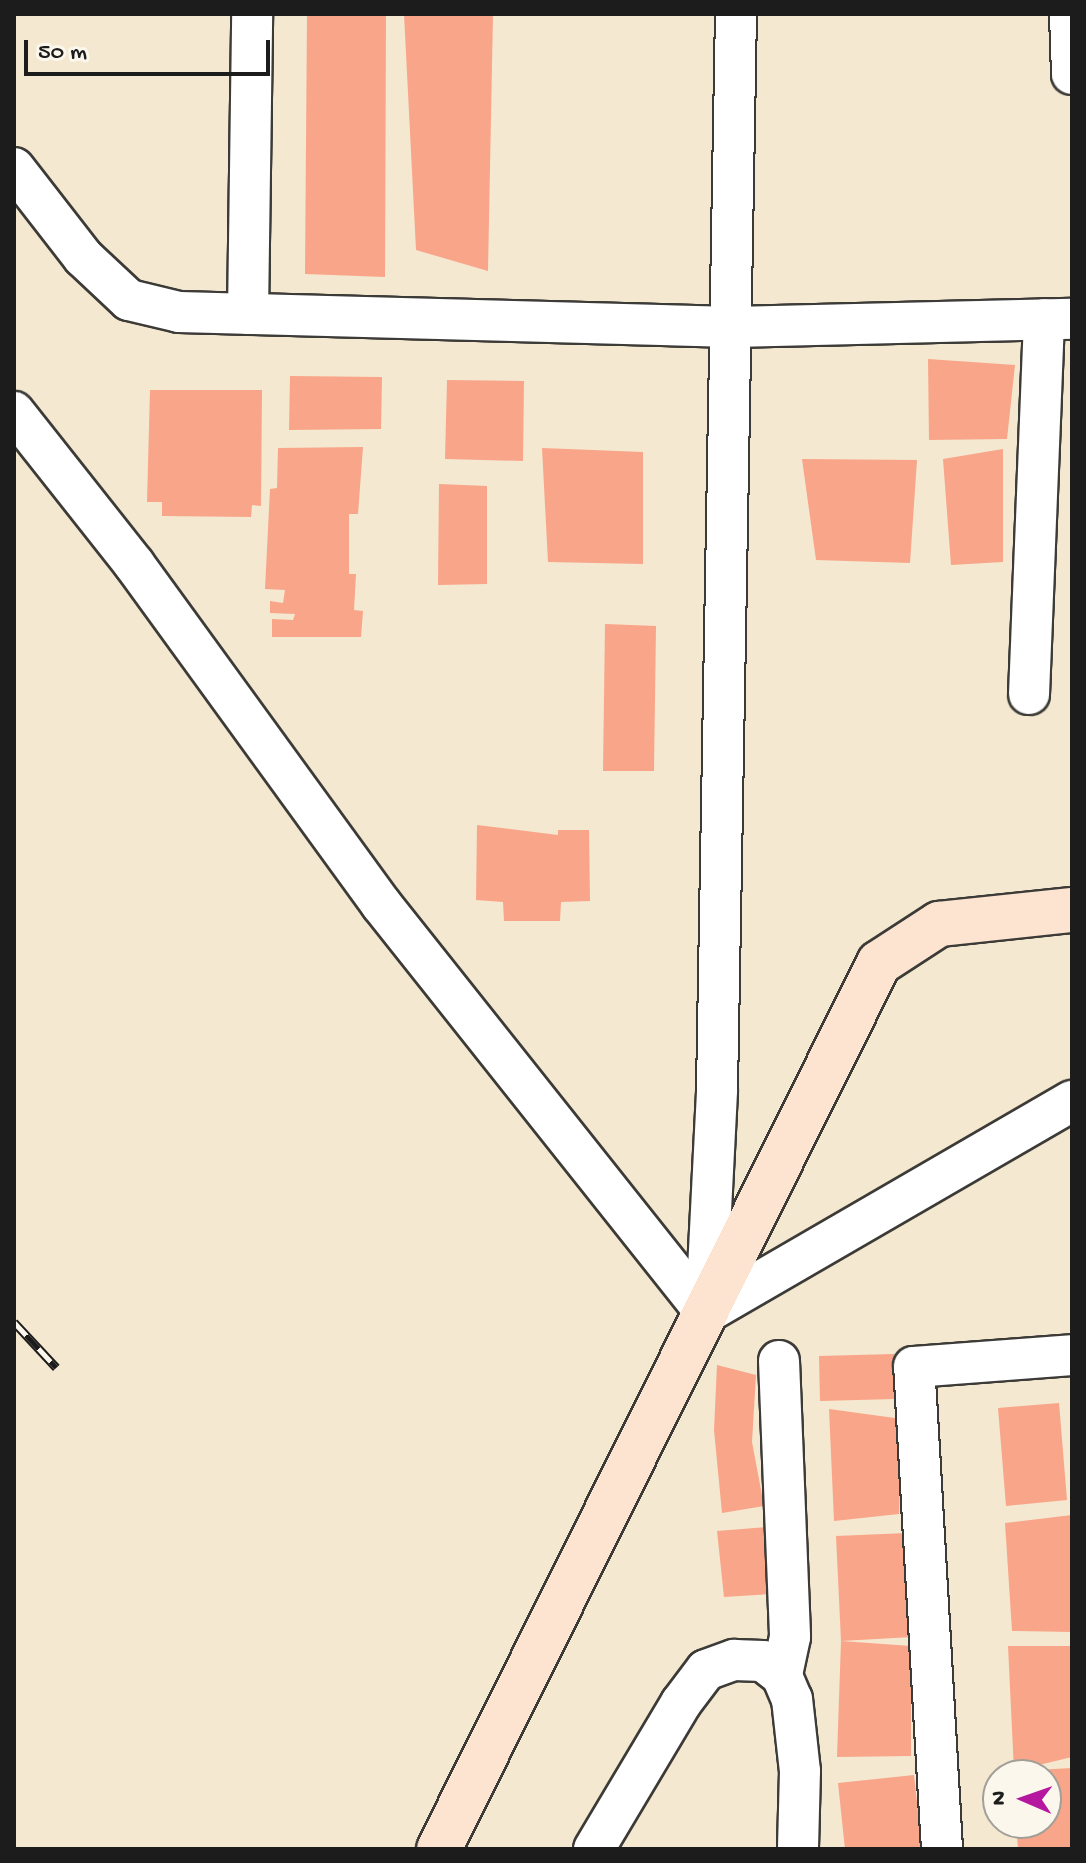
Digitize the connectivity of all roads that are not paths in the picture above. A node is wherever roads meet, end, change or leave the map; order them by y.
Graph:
1 (252, 14) edge
2 (736, 14) edge
3 (1070, 14) edge
4 (1072, 74) edge
5 (14, 168) edge
6 (248, 314) junction
7 (1058, 319) edge
8 (733, 327) junction
9 (14, 412) edge
10 (1029, 694) dead end
11 (1072, 910) edge
12 (1072, 1101) edge
13 (706, 1313) junction
14 (1072, 1355) edge
15 (779, 1361) dead end
16 (782, 1676) junction
17 (439, 1849) edge
18 (594, 1849) edge
19 (798, 1849) edge
20 (942, 1849) edge

1 - 6 street
2 - 8 street
3 - 4 street
5 - 6 street
6 - 8 street
7 - 8 street
7 - 10 street
8 - 13 street
9 - 13 street
11 - 13 main road
12 - 13 street
13 - 17 main road
14 - 20 street
15 - 16 street
16 - 18 street
16 - 19 street

